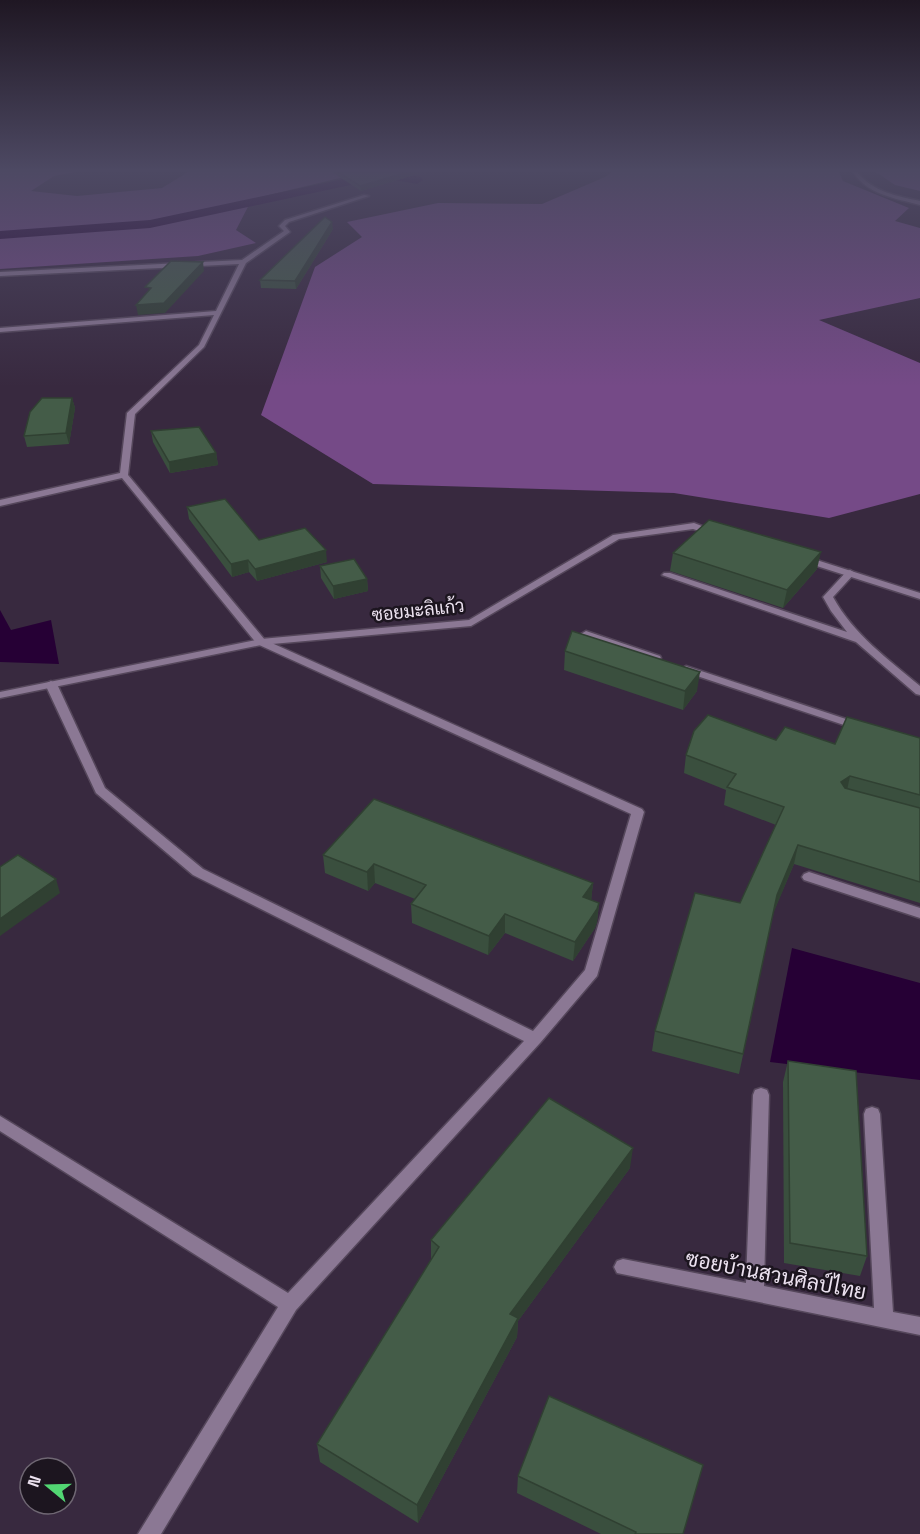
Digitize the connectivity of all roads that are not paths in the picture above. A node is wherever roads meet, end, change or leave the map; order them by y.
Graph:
1 (270, 244) edge
2 (243, 262) junction
3 (0, 274) edge
4 (218, 313) junction
5 (0, 330) edge
6 (124, 475) junction
7 (0, 503) edge
8 (728, 536) edge
9 (794, 556) edge
10 (850, 573) junction
11 (667, 575) dead end
12 (920, 596) edge
13 (586, 634) edge
14 (860, 640) junction
15 (261, 642) junction
16 (51, 684) junction
17 (920, 692) edge
18 (0, 695) edge
19 (867, 728) edge
20 (809, 877) dead end
21 (920, 913) edge
22 (535, 1039) junction
23 (761, 1095) dead end
24 (872, 1114) dead end
25 (0, 1123) edge
26 (623, 1267) dead end
27 (755, 1293) junction
28 (290, 1304) junction
29 (884, 1319) junction
30 (920, 1326) edge
31 (149, 1534) edge

1 - 2 street
2 - 3 street
2 - 4 street
4 - 5 street
4 - 6 street
6 - 7 street
6 - 15 street
8 - 15 street, ซอยมะลิแก้ว
9 - 10 street
10 - 12 street
10 - 14 street
11 - 14 street
13 - 19 street
14 - 17 street
15 - 16 street, ซอยมะลิแก้ว
15 - 22 street
16 - 18 street, ซอยมะลิแก้ว
16 - 22 street
20 - 21 street
22 - 28 street
23 - 27 street
24 - 29 street
25 - 28 street
26 - 27 street, ซอยบ้านสวนศิลป์ไทย
27 - 29 street, ซอยบ้านสวนศิลป์ไทย
28 - 31 street
29 - 30 street, ซอยบ้านสวนศิลป์ไทย

